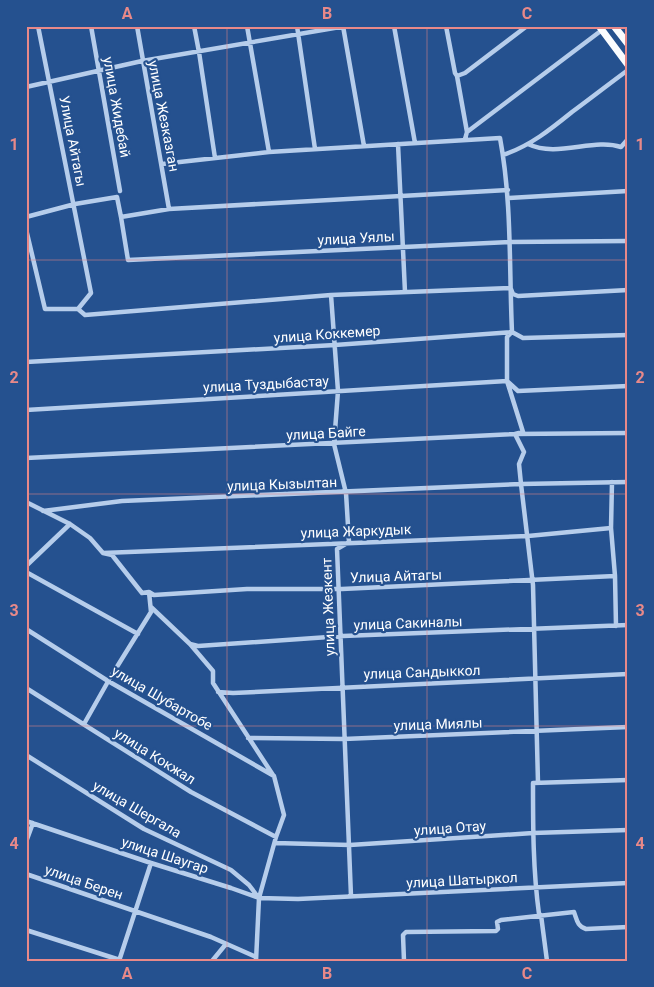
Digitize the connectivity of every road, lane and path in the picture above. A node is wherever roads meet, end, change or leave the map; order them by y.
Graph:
1 (38, 26) edge
2 (91, 26) edge
3 (137, 26) edge
4 (194, 26) edge
5 (247, 26) edge
6 (297, 26) edge
7 (344, 26) edge
8 (394, 26) edge
9 (446, 26) edge
10 (527, 26) edge
11 (614, 26) edge
12 (600, 28) edge
13 (298, 35) junction
14 (251, 43) junction
15 (628, 44) edge
16 (200, 52) junction
17 (142, 61) junction
18 (628, 65) edge
19 (628, 70) edge
20 (100, 72) junction
21 (458, 76) junction
22 (50, 82) junction
23 (26, 87) edge
24 (466, 132) junction
25 (465, 139) junction
26 (628, 139) edge
27 (415, 143) junction
28 (398, 144) junction
29 (528, 144) junction
30 (364, 146) junction
31 (315, 149) junction
32 (269, 152) junction
33 (503, 154) junction
34 (215, 158) junction
35 (162, 164) junction
36 (508, 190) junction
37 (120, 191) dead end
38 (628, 191) edge
39 (401, 196) junction
40 (509, 198) junction
41 (75, 204) junction
42 (169, 209) junction
43 (26, 217) edge
44 (121, 217) junction
45 (26, 229) edge
46 (628, 241) edge
47 (510, 242) junction
48 (404, 247) junction
49 (510, 288) junction
50 (628, 290) edge
51 (405, 292) junction
52 (331, 295) junction
53 (78, 309) junction
54 (512, 332) junction
55 (628, 335) edge
56 (335, 345) junction
57 (26, 362) edge
58 (507, 381) junction
59 (628, 386) edge
60 (338, 391) junction
61 (26, 410) edge
62 (628, 433) edge
63 (515, 434) junction
64 (334, 444) junction
65 (26, 458) edge
66 (612, 482) junction
67 (628, 482) edge
68 (521, 484) junction
69 (346, 493) junction
70 (26, 502) edge
71 (43, 510) junction
72 (70, 524) junction
73 (611, 528) junction
74 (528, 536) junction
75 (349, 542) junction
76 (103, 553) junction
77 (26, 566) edge
78 (26, 572) edge
79 (614, 576) junction
80 (532, 581) junction
81 (338, 589) junction
82 (149, 592) junction
83 (151, 607) junction
84 (628, 625) edge
85 (616, 626) junction
86 (26, 629) edge
87 (534, 630) junction
88 (138, 634) junction
89 (340, 636) junction
90 (190, 644) junction
91 (628, 674) edge
92 (536, 678) junction
93 (108, 681) junction
94 (342, 686) junction
95 (26, 688) edge
96 (218, 692) junction
97 (84, 724) junction
98 (628, 727) edge
99 (538, 731) junction
100 (248, 738) junction
101 (344, 739) junction
102 (26, 755) edge
103 (274, 776) junction
104 (628, 780) edge
105 (536, 783) junction
106 (26, 821) edge
107 (34, 823) junction
108 (628, 830) edge
109 (533, 833) junction
110 (276, 837) junction
111 (26, 842) edge
112 (275, 843) junction
113 (348, 845) junction
114 (151, 863) junction
115 (26, 874) edge
116 (628, 883) edge
117 (535, 888) junction
118 (351, 896) junction
119 (259, 898) junction
120 (298, 899) joint
121 (135, 912) junction
122 (541, 915) junction
123 (628, 927) edge
124 (26, 930) edge
125 (226, 944) junction
126 (256, 959) edge
127 (120, 960) edge
128 (212, 961) edge
129 (404, 961) edge
130 (547, 961) edge

1 - 22 street, Улица Айтагы
2 - 20 street, улица Жидебай
3 - 17 street, улица Жезказган
4 - 16 street
5 - 14 street
6 - 13 street
7 - 13 street
7 - 30 street
8 - 27 street
9 - 21 street
10 - 21 street
11 - 15 main road
12 - 18 main road
12 - 24 street
13 - 14 street
13 - 31 street
14 - 16 street
14 - 32 street
16 - 17 street
16 - 34 street
17 - 20 street
17 - 35 street, улица Жезказган
19 - 29 street
20 - 22 street
20 - 37 street, улица Жидебай
21 - 24 street
22 - 23 street
22 - 41 street, Улица Айтагы
24 - 25 street
25 - 27 street
25 - 33 street
26 - 29 street
27 - 28 street
28 - 30 street
28 - 39 street
29 - 33 street
30 - 31 street
31 - 32 street
32 - 34 street
33 - 36 street
34 - 35 street
35 - 42 street, улица Жезказган
36 - 39 street
36 - 40 street
38 - 40 street
39 - 42 street
39 - 48 street
40 - 47 street
41 - 43 street, Улица Айтагы
41 - 44 street, Улица Айтагы
41 - 53 street, Улица Айтагы
42 - 44 street
44 - 48 street, улица Уялы
45 - 53 street
46 - 47 street, улица Уялы
47 - 48 street, улица Уялы
47 - 49 street
48 - 51 street
49 - 50 street
49 - 51 street
49 - 54 street
51 - 52 street
52 - 53 street
52 - 56 street
54 - 55 street, улица Коккемер
54 - 56 street, улица Коккемер
54 - 58 street
56 - 57 street, улица Коккемер
56 - 60 street
58 - 59 street, улица Туздыбастау
58 - 60 street, улица Туздыбастау
58 - 63 street
60 - 61 street, улица Туздыбастау
60 - 64 street
62 - 63 street, улица Байге
63 - 64 street, улица Байге
63 - 68 street
64 - 65 street, улица Байге
64 - 69 street
66 - 67 street, улица Кызылтан
66 - 68 street, улица Кызылтан
66 - 73 street
68 - 69 street, улица Кызылтан
68 - 74 street
69 - 71 street, улица Кызылтан
69 - 75 street
70 - 71 street
71 - 72 street
72 - 76 street
72 - 77 street
73 - 74 street, улица Жаркудык
73 - 79 street
74 - 75 street, улица Жаркудык
74 - 80 street
75 - 76 street, улица Жаркудык
75 - 81 street, улица Жезкент
76 - 82 street
78 - 88 street
79 - 80 street, Улица Айтагы
79 - 85 street
80 - 81 street, Улица Айтагы
80 - 87 street
81 - 82 street, Улица Айтагы
81 - 89 street, улица Жезкент
82 - 83 street
83 - 88 street
83 - 90 street
84 - 85 street, улица Сакиналы
85 - 87 street, улица Сакиналы
86 - 93 street, улица Шубартобе
87 - 89 street, улица Сакиналы
87 - 92 street
88 - 93 street
89 - 90 street, улица Сакиналы
89 - 94 street, улица Жезкент
90 - 96 street
91 - 92 street, улица Сандыккол
92 - 94 street, улица Сандыккол
92 - 99 street
93 - 97 street
93 - 103 street, улица Шубартобе
94 - 96 street, улица Сандыккол
94 - 101 street, улица Жезкент
95 - 97 street, улица Кокжал
96 - 100 street
97 - 110 street, улица Кокжал
98 - 99 street, улица Миялы
99 - 101 street, улица Миялы
99 - 105 street
100 - 101 street, улица Миялы
100 - 103 street
101 - 113 street, улица Жезкент
102 - 119 street, улица Шергала
103 - 110 street
104 - 105 street
105 - 109 street
106 - 107 street, улица Шаугар
107 - 111 street
107 - 114 street, улица Шаугар
108 - 109 street, улица Отау
109 - 113 street, улица Отау
109 - 117 street
110 - 112 street
112 - 113 street, улица Отау
112 - 119 street
113 - 118 street, улица Жезкент
114 - 119 street, улица Шаугар
114 - 121 street
115 - 121 street, улица Берен
116 - 117 street, улица Шатыркол
117 - 118 street, улица Шатыркол
117 - 122 street
118 - 120 street, улица Шатыркол
119 - 120 street, улица Шаугар
119 - 126 street
121 - 125 street, улица Берен
121 - 127 street
122 - 123 street
122 - 129 street
122 - 130 street
124 - 127 street
125 - 126 street, улица Берен
125 - 128 street

